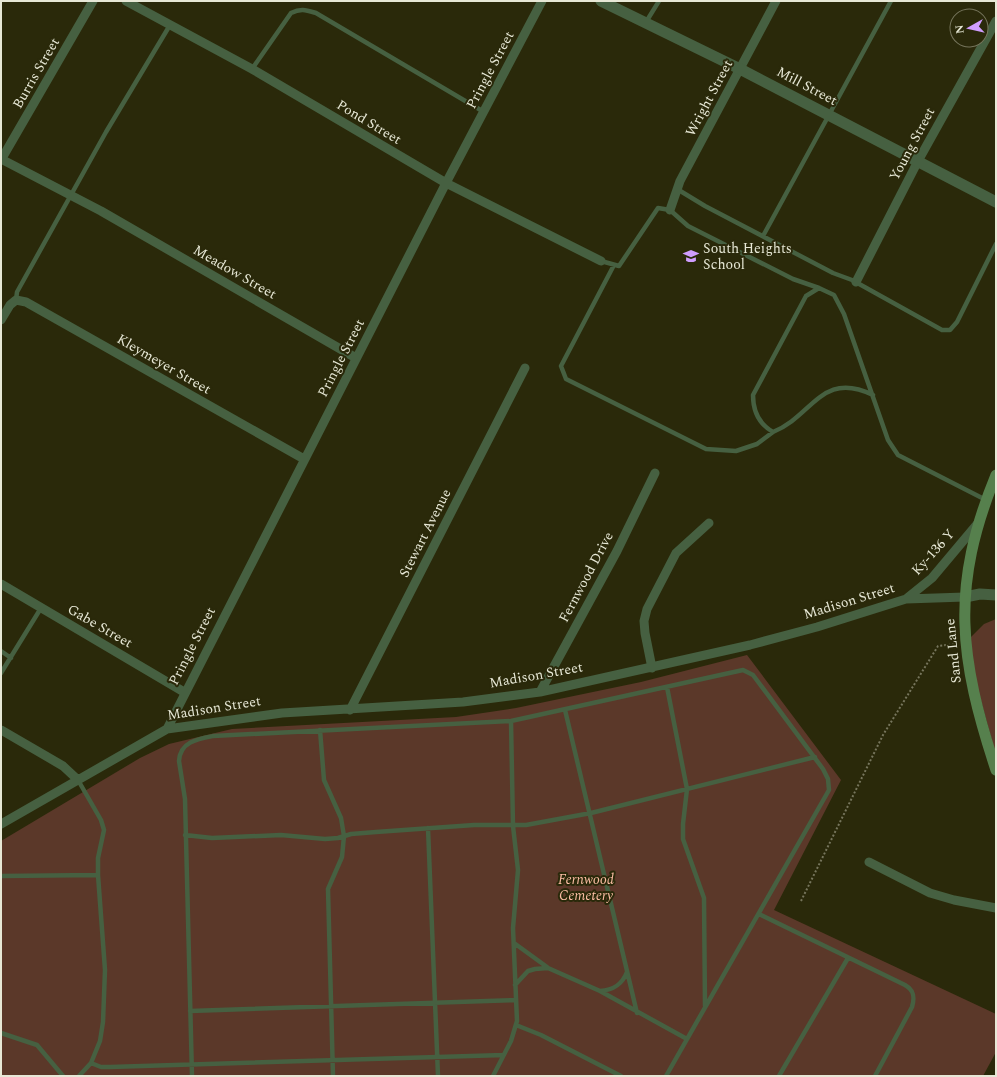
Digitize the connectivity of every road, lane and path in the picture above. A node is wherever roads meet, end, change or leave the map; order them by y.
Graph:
1 (93, 1) edge
2 (126, 1) edge
3 (542, 1) edge
4 (601, 1) edge
5 (659, 1) edge
6 (776, 1) edge
7 (891, 1) edge
8 (996, 21) edge
9 (645, 23) junction
10 (170, 25) junction
11 (252, 69) junction
12 (740, 69) junction
13 (484, 112) junction
14 (829, 115) junction
15 (1, 159) edge
16 (918, 161) junction
17 (446, 183) junction
18 (677, 189) junction
19 (68, 194) junction
20 (996, 202) edge
21 (670, 210) junction
22 (763, 236) junction
23 (996, 244) edge
24 (601, 261) joint
25 (614, 265) junction
26 (856, 282) junction
27 (819, 288) junction
28 (13, 303) junction
29 (1, 320) edge
30 (356, 358) junction
31 (525, 368) dead end
32 (873, 395) junction
33 (773, 432) junction
34 (304, 460) junction
35 (655, 473) dead end
36 (996, 475) edge
37 (986, 500) junction
38 (978, 522) junction
39 (709, 523) dead end
40 (1, 584) edge
41 (996, 595) edge
42 (965, 597) junction
43 (906, 599) junction
44 (41, 608) junction
45 (965, 643) junction
46 (1, 651) edge
47 (11, 658) junction
48 (652, 668) junction
49 (1, 673) edge
50 (667, 687) junction
51 (184, 692) junction
52 (540, 692) junction
53 (350, 710) junction
54 (565, 710) junction
55 (511, 721) junction
56 (167, 729) junction
57 (1, 730) edge
58 (320, 730) junction
59 (815, 757) junction
60 (996, 770) edge
61 (78, 780) junction
62 (688, 789) junction
63 (590, 813) junction
64 (1, 824) edge
65 (514, 826) junction
66 (428, 828) junction
67 (185, 835) junction
68 (344, 836) junction
69 (869, 862) dead end
70 (1, 876) edge
71 (98, 876) junction
72 (801, 901) dead end
73 (996, 908) edge
74 (759, 914) junction
75 (514, 943) junction
76 (848, 958) junction
77 (548, 968) junction
78 (628, 971) junction
79 (516, 985) junction
80 (600, 991) junction
81 (516, 1000) junction
82 (436, 1002) junction
83 (332, 1006) junction
84 (705, 1008) junction
85 (190, 1011) junction
86 (637, 1013) junction
87 (516, 1025) junction
88 (1, 1033) edge
89 (687, 1039) junction
90 (504, 1054) junction
91 (438, 1056) junction
92 (333, 1060) junction
93 (91, 1063) junction
94 (192, 1064) junction
95 (63, 1076) edge
96 (78, 1076) edge
97 (192, 1076) edge
98 (333, 1076) edge
99 (438, 1076) edge
100 (493, 1076) edge
101 (621, 1076) edge
102 (666, 1076) edge
103 (779, 1076) edge
104 (875, 1076) edge

1 - 15 street, Burris Street
2 - 10 street, Pond Street
3 - 13 street, Pringle Street
4 - 9 street, Mill Street
5 - 9 lane
6 - 12 street, Wright Street
7 - 14 lane
8 - 16 street, Young Street
9 - 12 street, Mill Street
10 - 11 street, Pond Street
10 - 19 lane
11 - 13 lane
11 - 17 street, Pond Street
12 - 14 street, Mill Street
12 - 18 street, Wright Street
13 - 17 street, Pringle Street
14 - 16 street, Mill Street
14 - 22 lane
15 - 19 street
16 - 20 street, Mill Street
16 - 26 street, Young Street
17 - 24 street, Pond Street
17 - 30 street, Pringle Street
18 - 21 street, Wright Street
18 - 22 lane
19 - 28 lane
19 - 30 street, Meadow Street
21 - 25 lane
21 - 27 lane
22 - 26 lane
23 - 26 lane
24 - 25 lane
25 - 33 lane
27 - 32 lane
27 - 33 lane
28 - 29 street
28 - 34 street, Kleymeyer Street
30 - 34 street, Pringle Street
31 - 53 street, Stewart Avenue
32 - 33 lane
32 - 37 lane
34 - 51 street, Pringle Street
35 - 52 street, Fernwood Drive
36 - 37 main road
37 - 38 main road
38 - 42 main road
38 - 43 street, Ky-136 Y
39 - 48 street
40 - 44 street, Gabe Street
41 - 42 street
42 - 43 street, Madison Street
42 - 45 main road, Sand Lane
43 - 48 street, Madison Street
44 - 47 lane
44 - 51 street, Gabe Street
45 - 60 main road, Sand Lane
45 - 72 path
46 - 47 lane
47 - 49 lane
48 - 52 street, Madison Street
50 - 54 lane
50 - 59 lane
50 - 62 lane
51 - 56 street, Pringle Street
52 - 53 street, Madison Street
53 - 56 street, Madison Street
54 - 55 lane
54 - 63 lane
55 - 58 lane
55 - 65 lane
56 - 61 street, Madison Street
57 - 61 street
58 - 67 lane
58 - 68 lane
59 - 62 lane
59 - 74 lane
61 - 64 street, Madison Street
61 - 71 lane
62 - 63 lane
62 - 84 lane
63 - 65 lane
63 - 78 lane
65 - 66 lane
65 - 75 lane
66 - 68 lane
66 - 82 lane
67 - 68 lane
67 - 85 lane
68 - 83 lane
69 - 73 street
70 - 71 lane
71 - 93 lane
74 - 76 lane
74 - 84 lane
75 - 77 lane
75 - 79 lane
76 - 103 lane
76 - 104 lane
77 - 79 lane
77 - 80 lane
78 - 80 lane
78 - 86 lane
79 - 81 lane
80 - 86 lane
81 - 82 lane
81 - 87 lane
82 - 83 lane
82 - 91 lane
83 - 85 lane
83 - 92 lane
84 - 89 lane
85 - 94 lane
86 - 89 lane
87 - 90 lane
87 - 101 lane
88 - 95 lane
89 - 102 lane
90 - 91 lane
90 - 100 lane
91 - 92 lane
91 - 99 lane
92 - 94 lane
92 - 98 lane
93 - 94 lane
93 - 96 lane
94 - 97 lane

